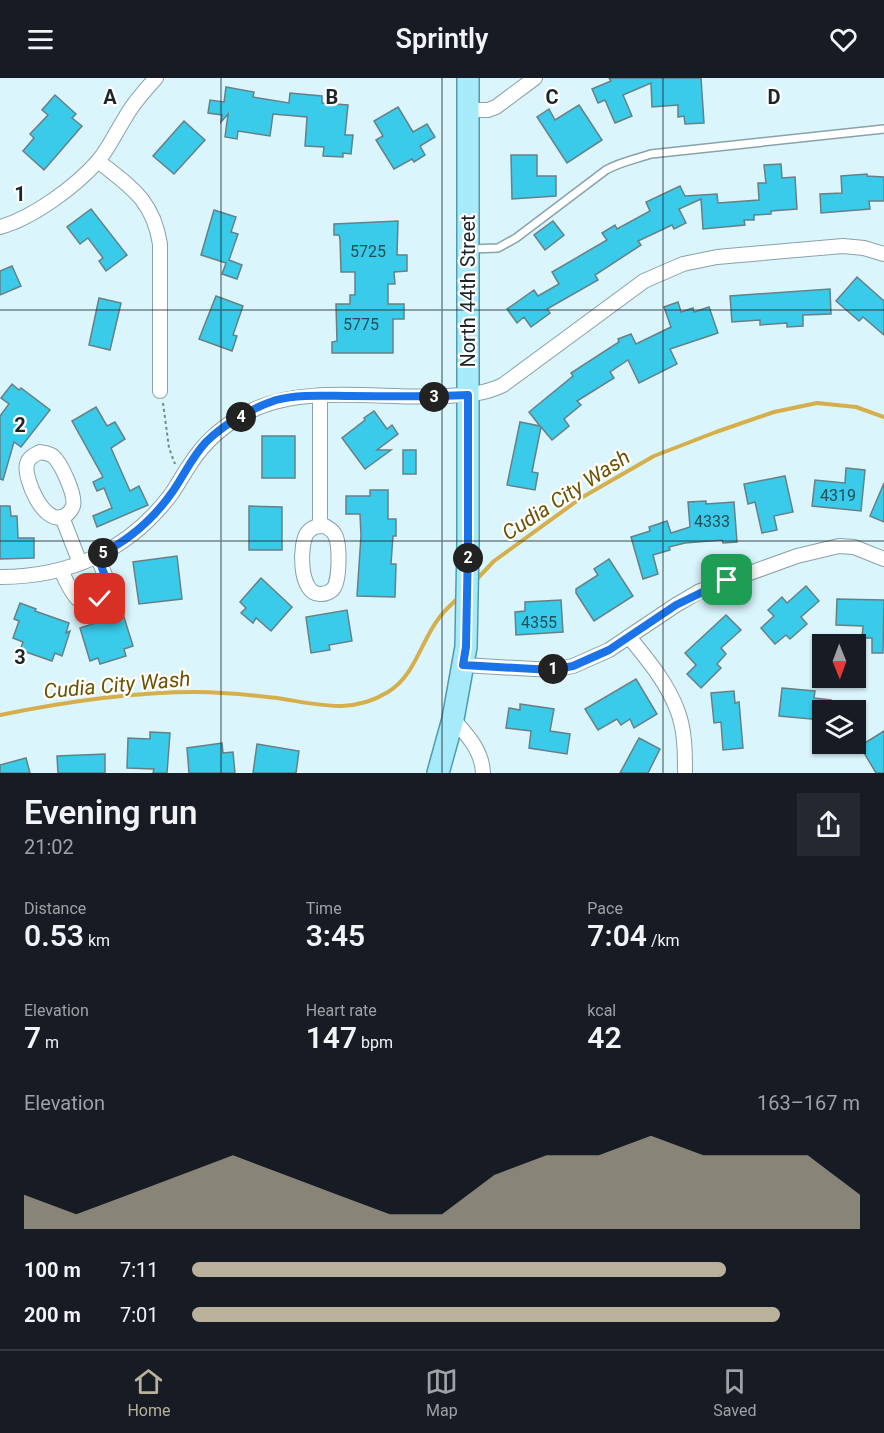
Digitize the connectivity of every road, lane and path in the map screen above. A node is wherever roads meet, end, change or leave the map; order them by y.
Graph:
1 (156, 78) edge
2 (468, 78) edge
3 (535, 78) edge
4 (468, 110) junction
5 (884, 129) edge
6 (98, 161) junction
7 (0, 227) edge
8 (469, 249) junction
9 (884, 254) edge
10 (160, 391) joint
11 (468, 395) junction
12 (320, 396) junction
13 (179, 482) junction
14 (62, 517) junction
15 (320, 526) junction
16 (97, 556) junction
17 (884, 559) edge
18 (80, 563) junction
19 (61, 570) junction
20 (0, 577) edge
21 (628, 637) junction
22 (463, 665) junction
23 (453, 719) junction
24 (438, 773) edge
25 (483, 773) edge
26 (685, 773) edge

1 - 6 street
2 - 4 main road, North 44th Street
3 - 4 street
4 - 8 main road, North 44th Street
5 - 8 lane
6 - 7 street
6 - 10 street
8 - 11 main road, North 44th Street
9 - 11 street
10 - 13 path
11 - 12 street
11 - 22 main road, North 44th Street
12 - 13 street
12 - 15 street
13 - 16 street
14 - 14 street
14 - 18 street
15 - 15 street
16 - 18 street
16 - 19 street
17 - 21 street
18 - 19 street
19 - 20 street
21 - 22 street
21 - 26 street
22 - 23 main road, North 44th Street
23 - 24 main road, North 44th Street
23 - 25 street

